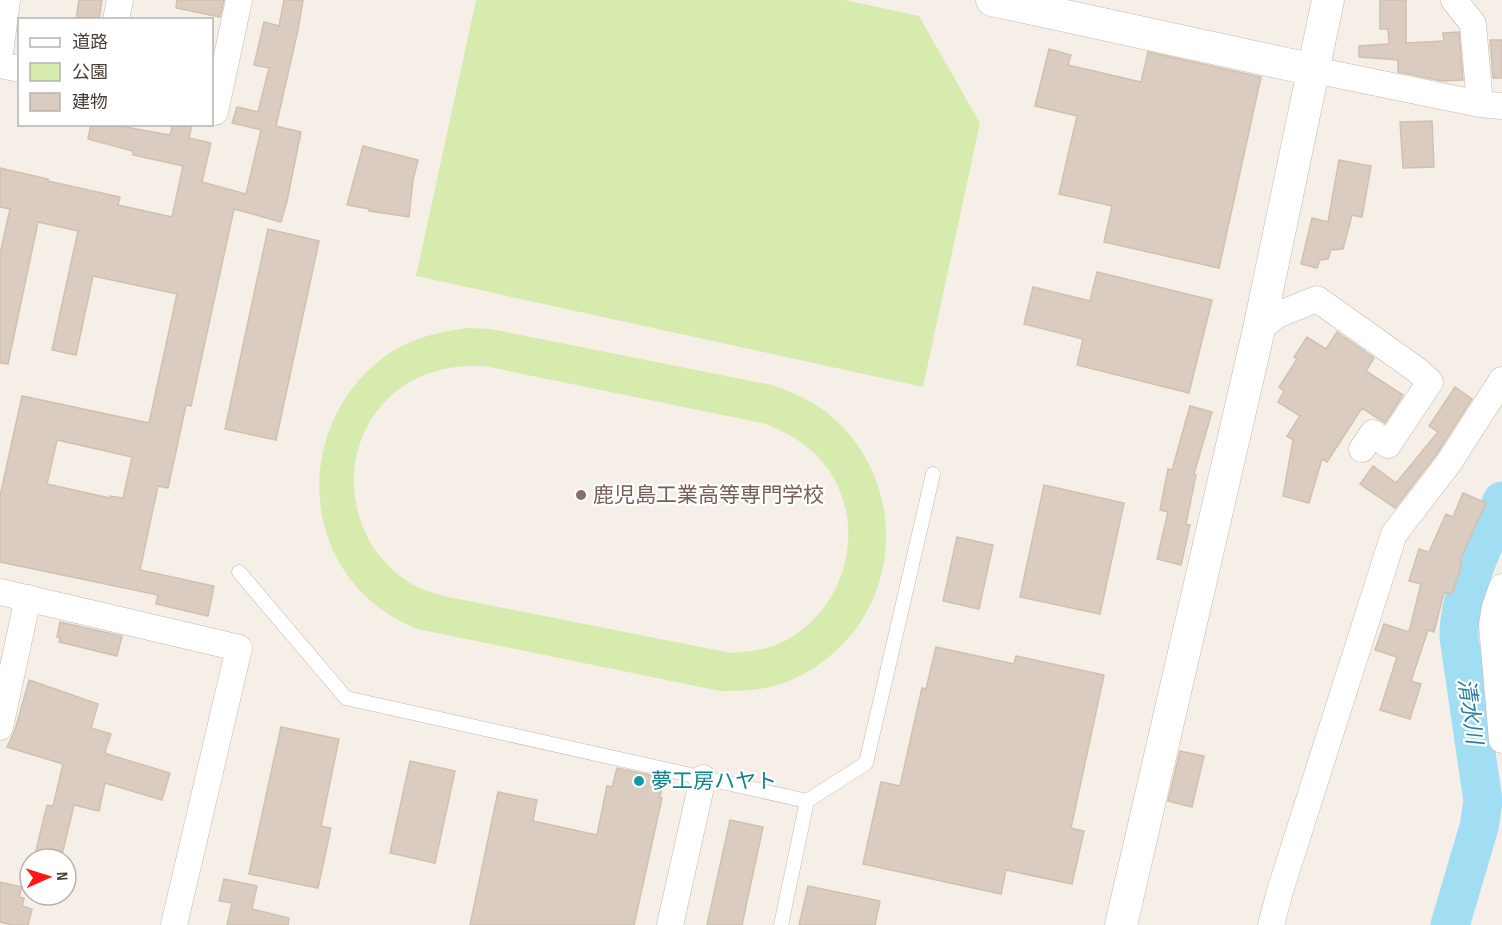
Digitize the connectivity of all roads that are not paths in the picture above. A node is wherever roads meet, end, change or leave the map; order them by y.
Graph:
1 (7, 0) edge
2 (120, 0) edge
3 (239, 0) edge
4 (992, 0) edge
5 (1328, 0) edge
6 (1454, 0) edge
7 (116, 18) edge
8 (0, 53) edge
9 (0, 65) edge
10 (18, 69) edge
11 (1314, 70) junction
12 (1491, 105) edge
13 (213, 112) edge
14 (1259, 329) junction
15 (1502, 380) edge
16 (1362, 449) dead end
17 (933, 474) dead end
18 (239, 572) dead end
19 (1502, 588) edge
20 (0, 592) edge
21 (28, 598) junction
22 (1497, 627) edge
23 (1, 717) edge
24 (1502, 740) edge
25 (703, 778) junction
26 (807, 801) junction
27 (174, 925) edge
28 (670, 925) edge
29 (781, 925) edge
30 (1121, 925) edge
31 (1271, 925) edge

1 - 8 street
2 - 7 street
3 - 13 street
4 - 11 street
5 - 11 street
6 - 12 street
9 - 10 street
11 - 12 street
11 - 14 street
14 - 16 street
14 - 30 street
15 - 31 street
17 - 26 lane
18 - 25 lane
19 - 22 street
20 - 21 street
21 - 23 street
21 - 27 street
22 - 24 street
25 - 26 lane
25 - 28 street
26 - 29 lane

